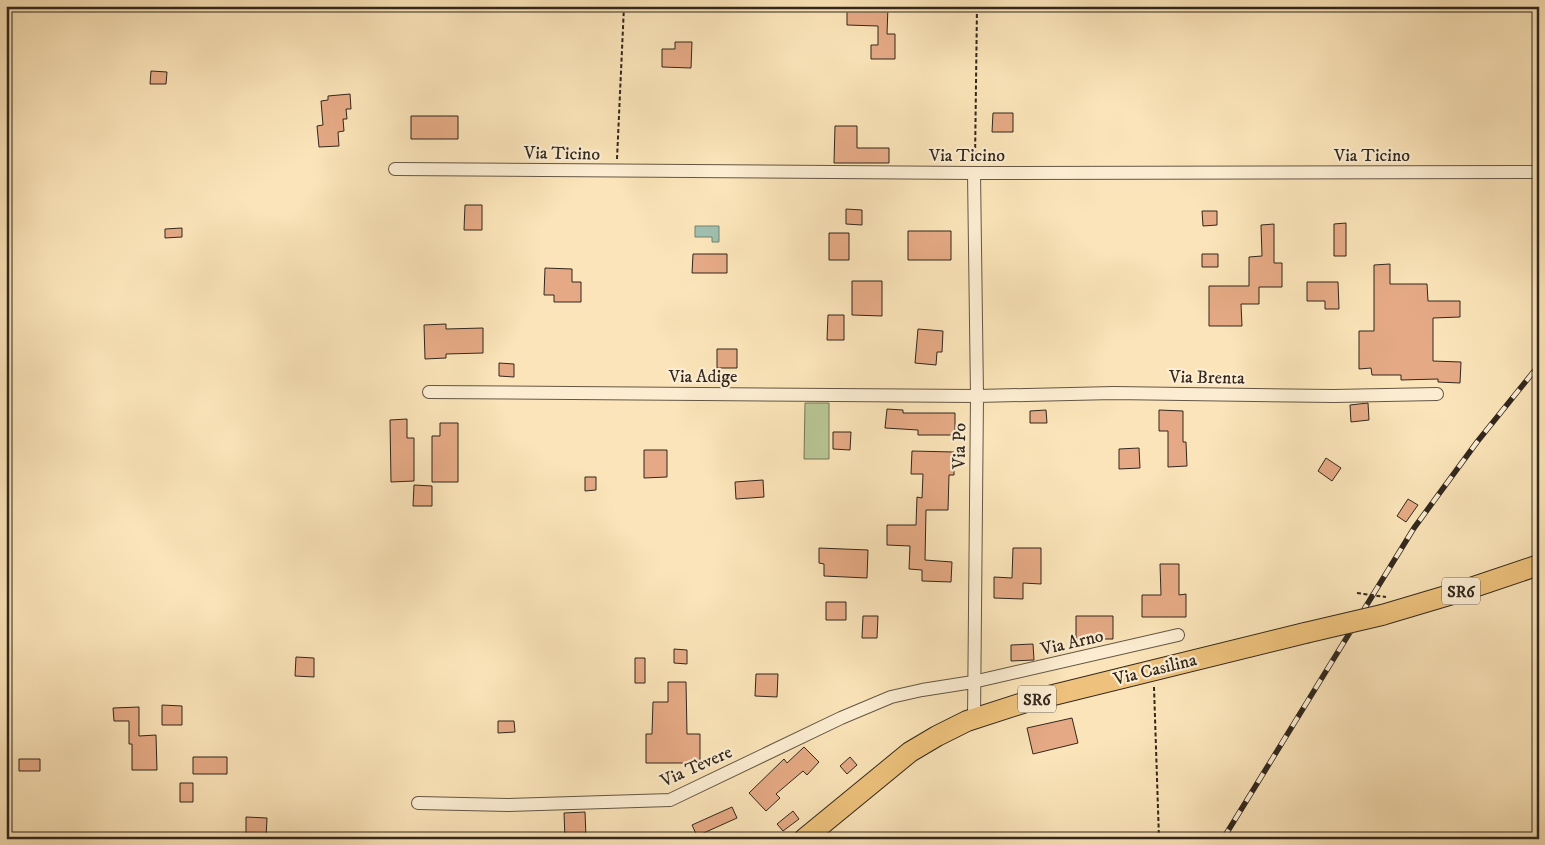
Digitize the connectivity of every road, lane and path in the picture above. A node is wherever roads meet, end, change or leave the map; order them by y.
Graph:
1 (624, 6) edge
2 (977, 6) edge
3 (395, 169) dead end
4 (616, 171) junction
5 (1539, 172) edge
6 (974, 173) junction
7 (429, 392) dead end
8 (1437, 394) dead end
9 (977, 396) junction
10 (1539, 564) edge
11 (1357, 593) dead end
12 (1384, 606) junction
13 (1178, 635) dead end
14 (1142, 673) junction
15 (974, 682) junction
16 (974, 718) junction
17 (418, 803) dead end
18 (804, 839) edge
19 (1159, 839) edge

1 - 4 path
2 - 6 path
3 - 4 street, Via Ticino
4 - 6 street, Via Ticino
5 - 6 street, Via Ticino
6 - 9 street, Via Po
7 - 9 street, Via Adige
8 - 9 street, Via Brenta
9 - 15 street, Via Po
10 - 12 main road, Via Casilina / SR6
11 - 12 path, bridge
12 - 14 main road, Via Casilina / SR6, bridge
13 - 15 street, Via Arno
14 - 16 main road, Via Casilina / SR6
14 - 19 path
15 - 16 street, Via Po
15 - 17 street, Via Tevere
16 - 18 main road, Via Casilina / SR6

